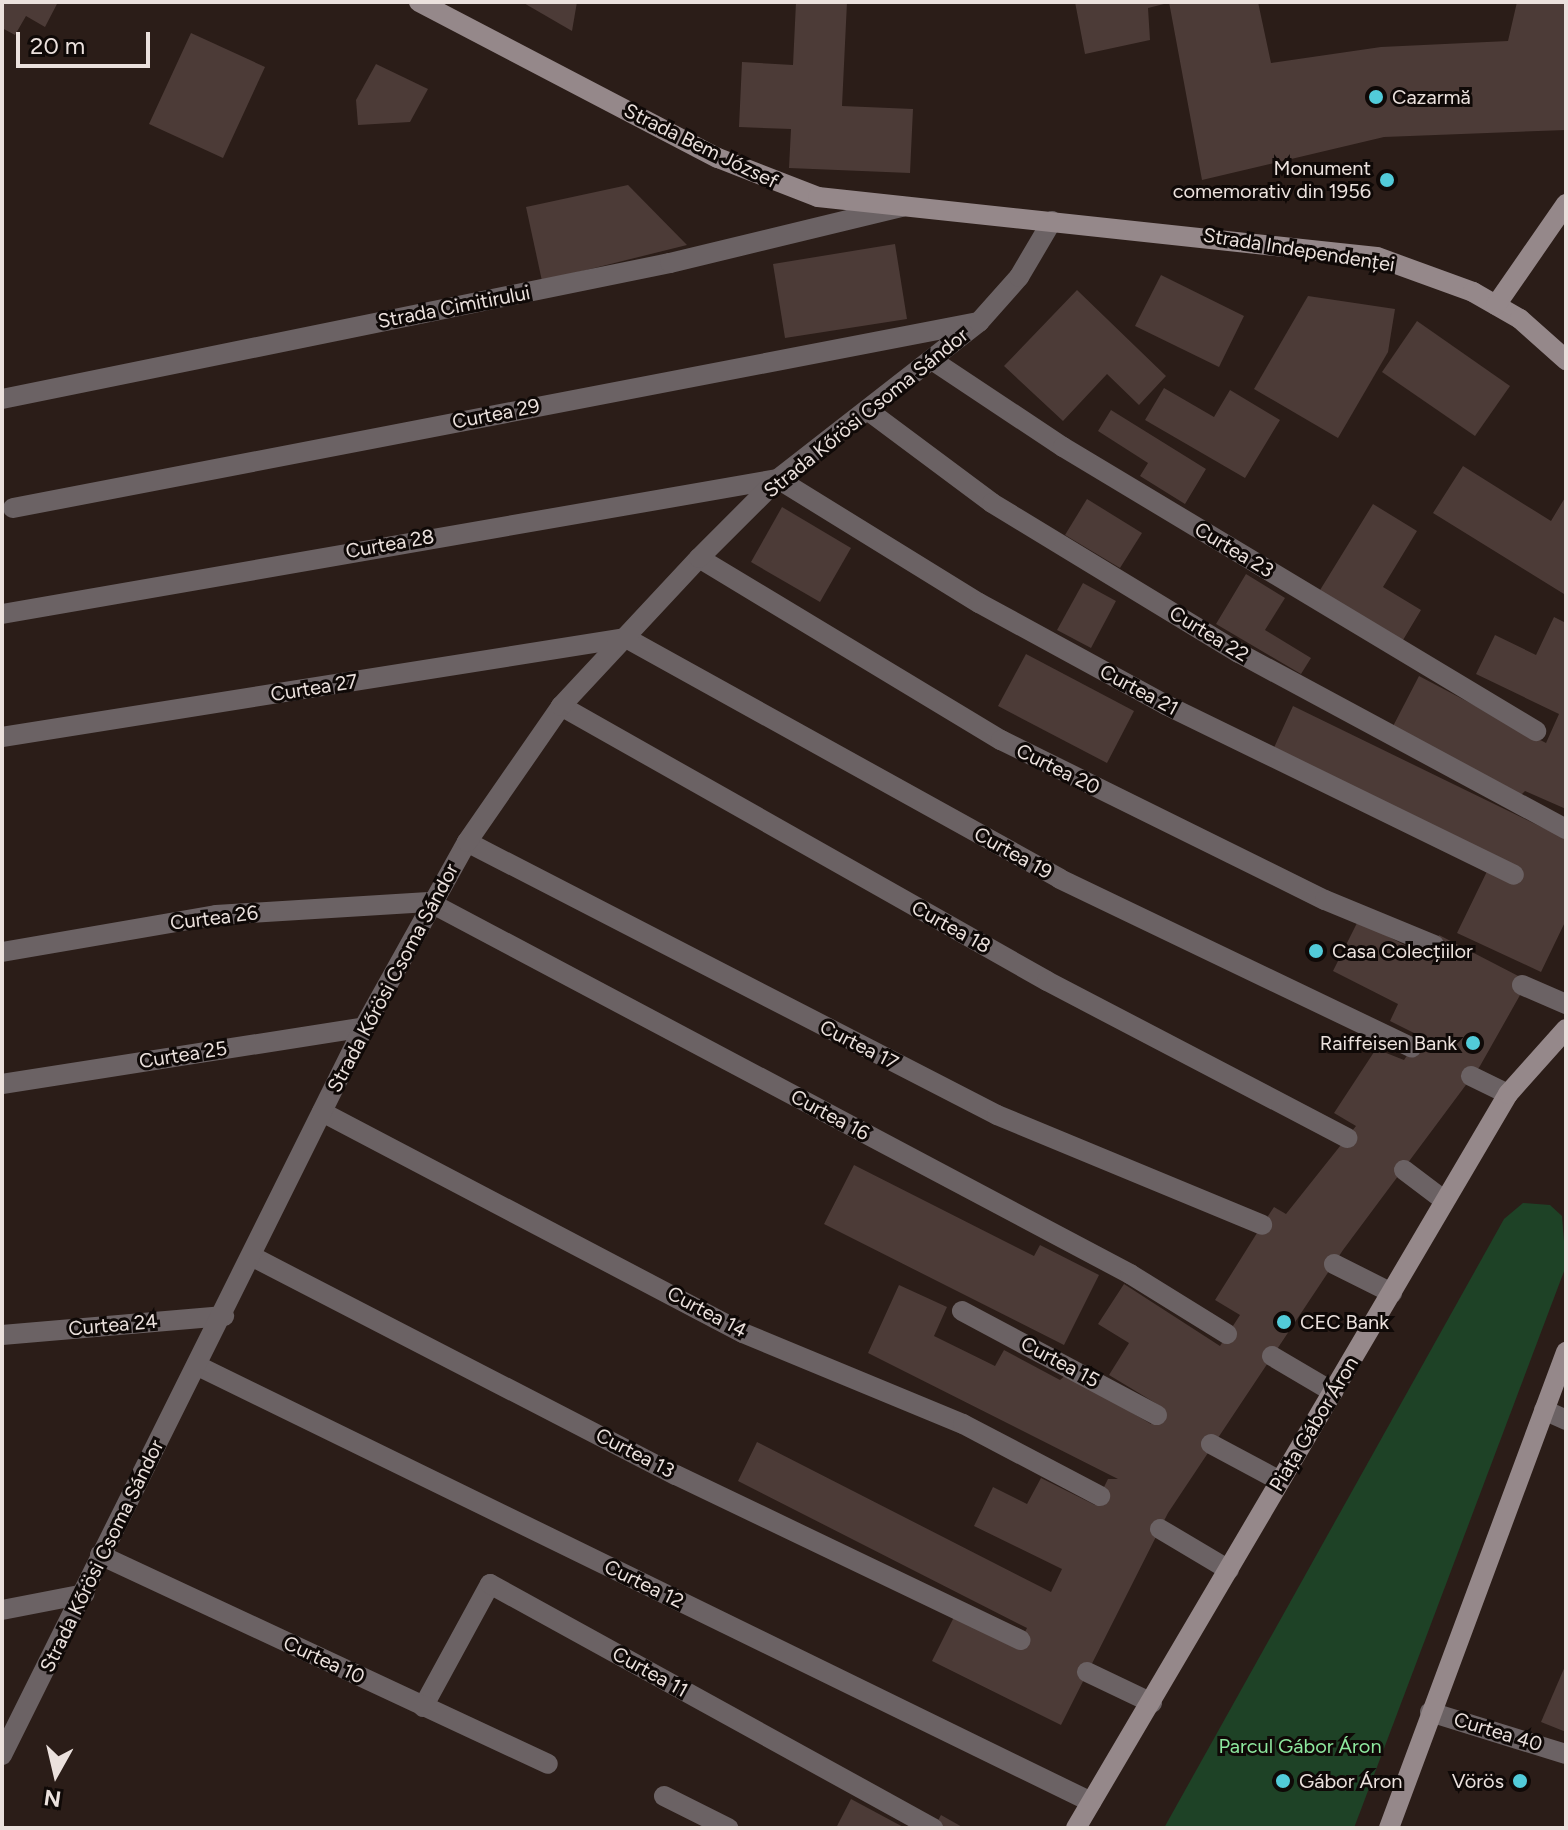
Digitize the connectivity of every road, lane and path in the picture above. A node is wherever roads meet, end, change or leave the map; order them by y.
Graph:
1 (419, 2) edge
2 (1566, 204) edge
3 (903, 206) junction
4 (1052, 221) junction
5 (1496, 305) junction
6 (979, 322) junction
7 (1566, 360) edge
8 (935, 362) junction
9 (2, 399) edge
10 (870, 412) junction
11 (778, 479) junction
12 (13, 508) dead end
13 (699, 558) junction
14 (2, 614) edge
15 (626, 638) junction
16 (561, 706) junction
17 (1536, 731) dead end
18 (2, 737) edge
19 (1566, 829) edge
20 (467, 842) junction
21 (1514, 875) dead end
22 (429, 902) junction
23 (1434, 945) dead end
24 (2, 952) edge
25 (1522, 985) dead end
26 (1566, 1004) edge
27 (364, 1027) junction
28 (1566, 1029) edge
29 (1412, 1048) dead end
30 (1471, 1076) dead end
31 (2, 1084) edge
32 (1508, 1094) junction
33 (322, 1112) junction
34 (1347, 1138) dead end
35 (1404, 1170) dead end
36 (1445, 1201) junction
37 (1262, 1225) dead end
38 (253, 1257) junction
39 (1334, 1264) dead end
40 (1392, 1293) junction
41 (962, 1311) dead end
42 (224, 1316) junction
43 (1227, 1334) dead end
44 (2, 1335) edge
45 (1566, 1352) edge
46 (1272, 1356) dead end
47 (198, 1366) junction
48 (1333, 1392) junction
49 (1544, 1410) junction
50 (1157, 1415) dead end
51 (1566, 1420) edge
52 (1211, 1444) dead end
53 (1280, 1481) junction
54 (1100, 1496) dead end
55 (1160, 1529) dead end
56 (100, 1555) junction
57 (1229, 1570) junction
58 (84, 1594) junction
59 (2, 1610) edge
60 (1021, 1640) dead end
61 (1087, 1672) dead end
62 (1152, 1703) junction
63 (423, 1707) junction
64 (1430, 1712) junction
65 (1566, 1754) edge
66 (2, 1755) edge
67 (548, 1764) dead end
68 (664, 1796) dead end
69 (1091, 1802) junction
70 (728, 1828) edge
71 (933, 1828) edge
72 (1076, 1828) edge
73 (1389, 1828) edge

1 - 3 street, Strada Bem József
2 - 5 street
3 - 4 street, Strada Bem József
3 - 9 street, Strada Cimitirului
4 - 5 street, Strada Independenței
4 - 6 street, Strada Kőrösi Csoma Sándor
5 - 7 street, Strada Independenței
6 - 8 street, Strada Kőrösi Csoma Sándor
6 - 12 street, Curtea 29
8 - 10 street, Strada Kőrösi Csoma Sándor
8 - 17 street, Curtea 23
10 - 11 street, Strada Kőrösi Csoma Sándor
10 - 19 street, Curtea 22
11 - 13 street, Strada Kőrösi Csoma Sándor
11 - 14 street, Curtea 28
11 - 21 street, Curtea 21
13 - 15 street, Strada Kőrösi Csoma Sándor
13 - 23 street, Curtea 20
15 - 16 street, Strada Kőrösi Csoma Sándor
15 - 18 street, Curtea 27
15 - 29 street, Curtea 19
16 - 20 street, Strada Kőrösi Csoma Sándor
16 - 34 street, Curtea 18
20 - 22 street, Strada Kőrösi Csoma Sándor
20 - 37 street, Curtea 17
22 - 24 street, Curtea 26
22 - 27 street, Strada Kőrösi Csoma Sándor
22 - 43 street, Curtea 16
25 - 26 street
27 - 31 street, Curtea 25
27 - 33 street, Strada Kőrösi Csoma Sándor
28 - 32 street, Piața Gábor Áron
30 - 32 street
32 - 36 street, Piața Gábor Áron
33 - 38 street, Strada Kőrösi Csoma Sándor
33 - 54 street, Curtea 14
35 - 36 street
36 - 40 street, Piața Gábor Áron
38 - 42 street, Strada Kőrösi Csoma Sándor
38 - 60 street, Curtea 13
39 - 40 street
40 - 48 street, Piața Gábor Áron
41 - 50 street, Curtea 15
42 - 44 street, Curtea 24
42 - 47 street, Strada Kőrösi Csoma Sándor
45 - 49 street
46 - 48 street
47 - 56 street, Strada Kőrösi Csoma Sándor
47 - 69 street, Curtea 12
48 - 53 street, Piața Gábor Áron
49 - 51 street
49 - 64 street
52 - 53 street
53 - 57 street, Piața Gábor Áron
55 - 57 street
56 - 58 street, Strada Kőrösi Csoma Sándor
56 - 63 street, Curtea 10
57 - 62 street, Piața Gábor Áron
58 - 59 street
58 - 66 street, Strada Kőrösi Csoma Sándor
61 - 62 street
62 - 69 street, Piața Gábor Áron
63 - 67 street, Curtea 10
63 - 71 street, Curtea 11
64 - 65 street, Curtea 40
64 - 73 street
68 - 70 street
69 - 72 street, Piața Gábor Áron

